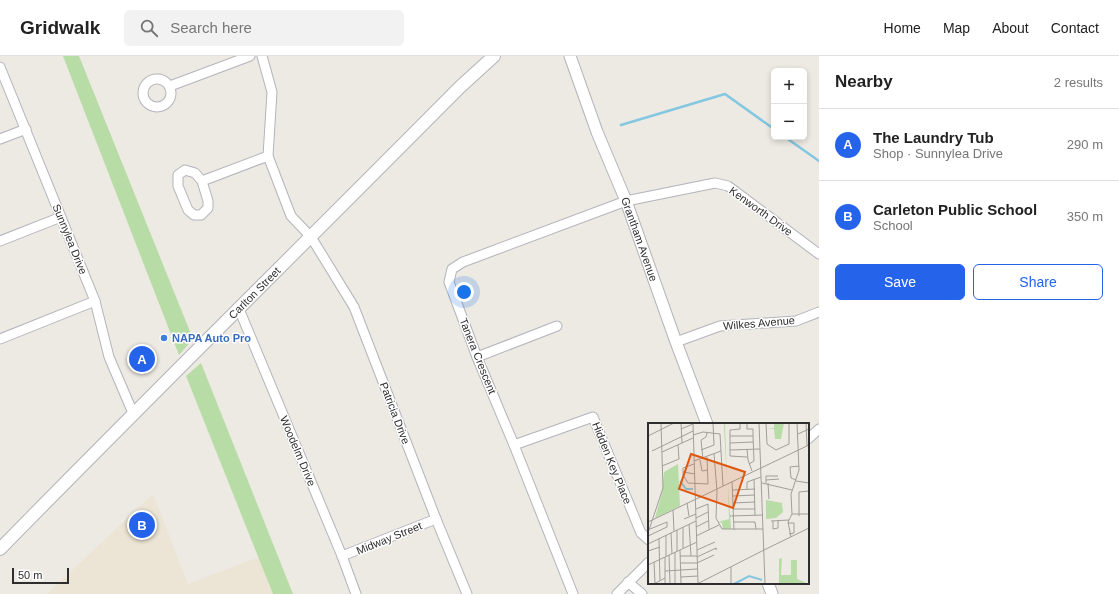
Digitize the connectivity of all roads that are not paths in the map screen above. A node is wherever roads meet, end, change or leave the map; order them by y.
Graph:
1 (250, 56) edge
2 (262, 56) edge
3 (494, 56) edge
4 (570, 56) edge
5 (0, 67) edge
6 (170, 86) dead end
7 (26, 129) junction
8 (0, 139) edge
9 (268, 156) junction
10 (202, 181) junction
11 (626, 201) junction
12 (61, 217) junction
13 (311, 237) junction
14 (0, 240) edge
15 (819, 254) edge
16 (95, 301) junction
17 (239, 309) junction
18 (819, 312) edge
19 (558, 326) dead end
20 (0, 339) edge
21 (676, 342) junction
22 (477, 357) junction
23 (133, 413) junction
24 (707, 423) edge
25 (819, 429) edge
26 (809, 438) edge
27 (514, 445) junction
28 (436, 519) junction
29 (648, 539) edge
30 (0, 549) edge
31 (342, 556) junction
32 (648, 563) edge
33 (628, 582) junction
34 (768, 584) edge
35 (356, 594) edge
36 (467, 594) edge
37 (573, 594) edge
38 (617, 594) edge
39 (642, 594) edge
40 (772, 594) edge

1 - 6 street
2 - 9 street
3 - 13 main road, Carlton Street
4 - 11 street, Grantham Avenue
5 - 7 street, Sunnylea Drive
7 - 8 street
7 - 12 street, Sunnylea Drive
9 - 10 street
9 - 13 street, Patricia Drive
10 - 10 street
11 - 15 street, Kenworth Drive
11 - 21 street, Grantham Avenue
11 - 22 street, Tanera Crescent
12 - 14 street
12 - 16 street, Sunnylea Drive
13 - 17 main road, Carlton Street
13 - 28 street, Patricia Drive
16 - 20 street
16 - 23 street, Sunnylea Drive
17 - 23 main road, Carlton Street
17 - 31 street, Woodelm Drive
18 - 21 street, Wilkes Avenue
19 - 22 street
21 - 24 street, Grantham Avenue
22 - 27 street, Tanera Crescent
23 - 30 main road, Carlton Street
25 - 26 street
27 - 29 street, Hidden Key Place
27 - 37 street, Tanera Crescent
28 - 31 street, Midway Street
28 - 36 street, Patricia Drive
31 - 35 street, Woodelm Drive
32 - 33 street
33 - 38 street
33 - 39 street
34 - 40 street

